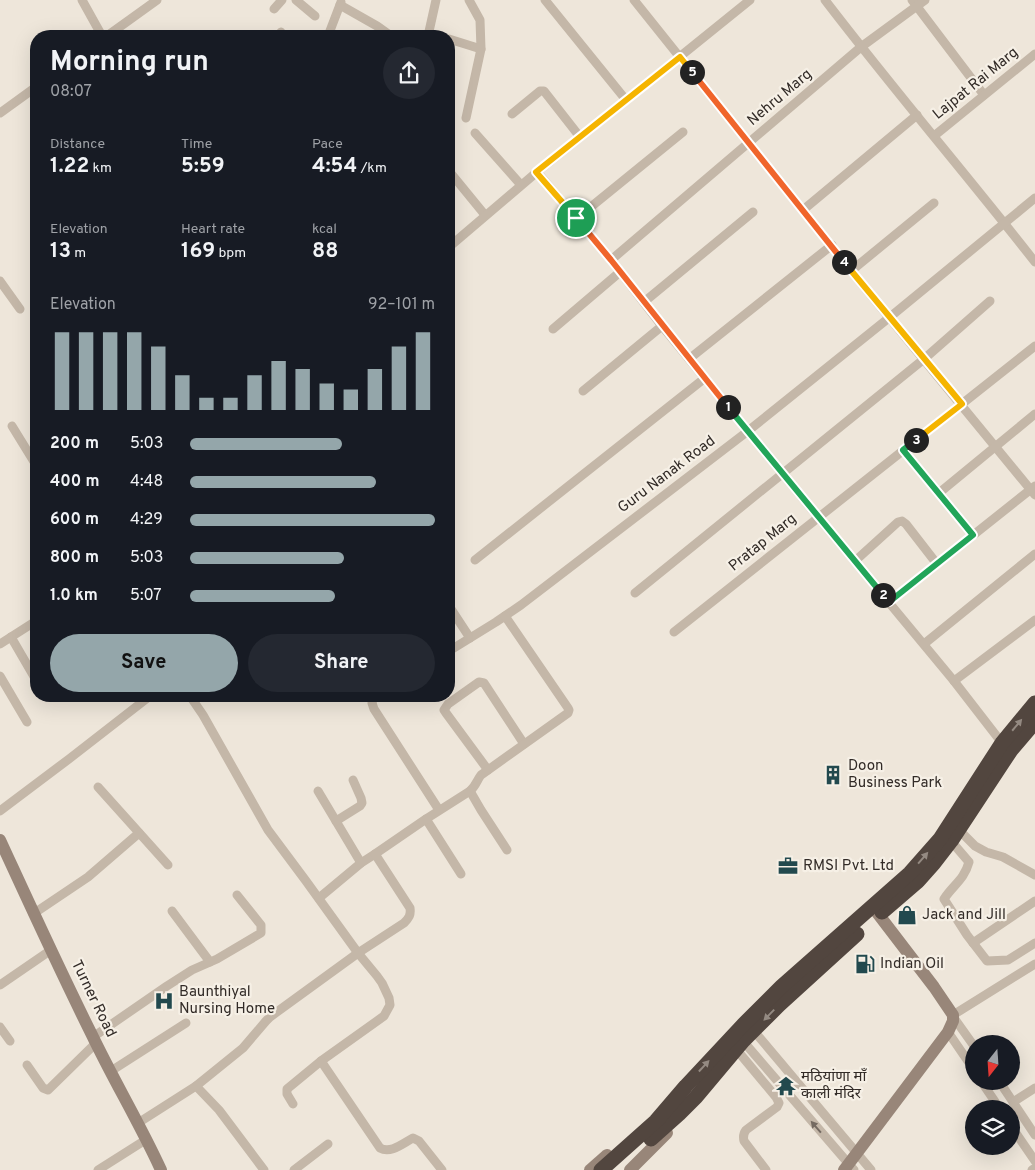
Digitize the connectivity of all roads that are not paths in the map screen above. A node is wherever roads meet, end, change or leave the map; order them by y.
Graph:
1 (82, 0) edge
2 (157, 0) edge
3 (282, 0) edge
4 (296, 0) edge
5 (436, 0) edge
6 (470, 0) edge
7 (545, 0) edge
8 (634, 0) edge
9 (750, 0) edge
10 (825, 0) edge
11 (925, 0) edge
12 (341, 2) edge
13 (915, 3) edge
14 (274, 9) dead end
15 (315, 16) dead end
16 (99, 30) edge
17 (115, 30) edge
18 (330, 30) edge
19 (383, 30) edge
20 (433, 30) edge
21 (455, 41) edge
22 (861, 47) junction
23 (482, 49) junction
24 (1035, 54) edge
25 (680, 57) junction
26 (30, 91) edge
27 (984, 95) junction
28 (626, 100) junction
29 (0, 113) edge
30 (512, 114) dead end
31 (917, 115) junction
32 (466, 118) dead end
33 (683, 132) dead end
34 (476, 133) dead end
35 (934, 136) junction
36 (580, 137) junction
37 (748, 143) junction
38 (536, 172) junction
39 (455, 178) edge
40 (521, 186) junction
41 (1035, 198) edge
42 (934, 203) dead end
43 (803, 210) junction
44 (753, 212) dead end
45 (486, 216) junction
46 (576, 218) junction
47 (1004, 223) junction
48 (455, 242) edge
49 (832, 245) junction
50 (611, 260) junction
51 (1035, 262) edge
52 (851, 271) junction
53 (620, 272) junction
54 (0, 281) edge
55 (990, 301) dead end
56 (644, 302) junction
57 (20, 309) dead end
58 (890, 317) junction
59 (662, 326) junction
60 (553, 329) dead end
61 (1035, 346) edge
62 (689, 359) junction
63 (924, 359) junction
64 (705, 378) junction
65 (583, 391) dead end
66 (962, 404) junction
67 (1035, 414) edge
68 (12, 426) dead end
69 (748, 431) junction
70 (996, 446) junction
71 (903, 450) junction
72 (30, 455) edge
73 (783, 474) junction
74 (1034, 490) edge
75 (939, 494) junction
76 (818, 517) junction
77 (973, 535) junction
78 (1035, 554) edge
79 (475, 560) dead end
80 (855, 561) junction
81 (937, 564) junction
82 (635, 593) dead end
83 (889, 602) junction
84 (455, 615) edge
85 (505, 616) junction
86 (1035, 620) edge
87 (30, 625) edge
88 (674, 632) dead end
89 (11, 637) junction
90 (470, 638) junction
91 (0, 644) edge
92 (924, 644) junction
93 (455, 647) edge
94 (30, 670) edge
95 (0, 676) edge
96 (954, 681) junction
97 (455, 699) edge
98 (142, 702) edge
99 (194, 702) edge
100 (372, 702) edge
101 (451, 702) edge
102 (1035, 703) edge
103 (27, 722) dead end
104 (1035, 722) edge
105 (1002, 743) junction
106 (524, 744) junction
107 (488, 770) junction
108 (353, 780) dead end
109 (98, 787) dead end
110 (318, 791) dead end
111 (470, 791) junction
112 (439, 810) junction
113 (0, 811) edge
114 (426, 819) junction
115 (336, 821) junction
116 (139, 833) junction
117 (955, 835) junction
118 (0, 840) edge
119 (507, 850) dead end
120 (986, 852) junction
121 (375, 854) junction
122 (969, 862) junction
123 (361, 863) junction
124 (168, 865) dead end
125 (461, 874) dead end
126 (1035, 875) edge
127 (237, 895) dead end
128 (319, 898) junction
129 (1035, 902) edge
130 (172, 911) dead end
131 (875, 911) junction
132 (33, 914) junction
133 (972, 943) junction
134 (1035, 944) edge
135 (51, 950) junction
136 (358, 953) junction
137 (210, 962) junction
138 (1035, 964) edge
139 (0, 985) edge
140 (954, 1016) junction
141 (186, 1023) dead end
142 (0, 1027) edge
143 (948, 1032) junction
144 (967, 1035) edge
145 (94, 1040) junction
146 (10, 1041) dead end
147 (744, 1041) junction
148 (965, 1057) edge
149 (320, 1061) junction
150 (27, 1065) dead end
151 (110, 1071) junction
152 (196, 1086) junction
153 (1035, 1088) edge
154 (790, 1096) junction
155 (1017, 1100) edge
156 (779, 1103) junction
157 (294, 1104) dead end
158 (675, 1108) junction
159 (1020, 1111) edge
160 (138, 1123) junction
161 (660, 1124) junction
162 (1035, 1135) edge
163 (147, 1139) junction
164 (1020, 1139) edge
165 (328, 1144) dead end
166 (857, 1153) junction
167 (1035, 1161) edge
168 (848, 1168) edge
169 (1035, 1168) edge
170 (98, 1170) edge
171 (161, 1170) edge
172 (264, 1170) edge
173 (294, 1170) edge
174 (442, 1170) edge
175 (590, 1170) edge
176 (601, 1170) edge
177 (616, 1170) edge
178 (630, 1170) edge
179 (766, 1170) edge
180 (871, 1170) edge
181 (1032, 1170) edge

1 - 16 street
2 - 17 street
3 - 14 street
4 - 15 street
5 - 20 street
6 - 23 street
7 - 28 street
8 - 25 street
9 - 25 street
10 - 22 street
11 - 13 street, Nehru Marg
12 - 18 street
12 - 19 street
13 - 22 street, Nehru Marg
13 - 27 street
21 - 23 street
22 - 31 street
22 - 37 street, Nehru Marg
23 - 32 street
24 - 27 street, Lajpat Rai Marg
25 - 28 street
25 - 37 street
26 - 29 street
27 - 35 street, Lajpat Rai Marg
28 - 36 street
30 - 36 street
31 - 35 street
31 - 43 street
33 - 46 street
34 - 40 street
35 - 47 street
36 - 38 street
37 - 43 street
37 - 50 street, Nehru Marg
38 - 40 street
38 - 46 street
39 - 45 street
40 - 45 street
41 - 47 street, Guru Nanak Road
42 - 52 street
43 - 49 street
44 - 56 street
45 - 48 street
46 - 50 street
47 - 51 street
47 - 58 street, Guru Nanak Road
49 - 52 street
49 - 62 street
50 - 53 street
52 - 58 street
53 - 56 street
53 - 60 street
54 - 57 street
55 - 63 street
56 - 59 street
58 - 63 street
58 - 69 street, Guru Nanak Road
59 - 62 street
59 - 65 street
61 - 66 street, Pratap Marg
62 - 64 street
63 - 66 street
63 - 73 street
64 - 69 street
64 - 79 street
66 - 70 street
66 - 71 street, Pratap Marg
67 - 70 street
68 - 72 street
69 - 73 street
69 - 85 street, Guru Nanak Road
70 - 74 street
70 - 75 street
71 - 75 street
71 - 76 street, Pratap Marg
73 - 76 street
73 - 82 street
74 - 77 street
75 - 77 street
76 - 80 street
76 - 88 street, Pratap Marg
77 - 81 street
78 - 92 street
80 - 81 street
80 - 83 street
81 - 83 street
83 - 92 street
84 - 90 street
85 - 90 street, Guru Nanak Road
85 - 106 street
86 - 96 street
87 - 89 street
89 - 91 street
89 - 94 street
90 - 93 street, Guru Nanak Road
92 - 96 street
95 - 103 street
96 - 105 street
97 - 106 street
98 - 113 street
99 - 128 street
100 - 112 street
101 - 107 street
105 -> 102 highway
104 - 117 highway
131 -> 105 highway
106 - 107 street
107 - 111 street
108 - 115 street
109 - 116 street
110 - 115 street
111 - 112 street
111 - 119 street
112 - 114 street
114 - 121 street
114 - 125 street
115 - 123 street
116 - 124 street
116 - 132 street
117 - 120 street
117 - 122 street
117 - 131 highway
118 - 132 main road, Turner Road
120 - 122 street
120 - 126 street
121 - 123 street
121 - 136 street
122 - 133 street
123 - 128 street
127 - 137 street
128 - 136 street
129 - 133 street
130 - 137 street
131 - 140 main road
131 -> 147 highway
158 -> 131 highway
132 - 135 main road, Turner Road
133 - 134 street
135 - 139 street
135 - 145 main road, Turner Road
136 - 149 street
136 - 152 street
137 - 145 street
138 - 140 street
140 - 143 main road
140 - 144 street
141 - 151 street
142 - 146 street
143 - 148 street
143 - 166 main road
145 - 150 street
145 - 151 main road, Turner Road
147 - 154 street
147 - 156 street
147 - 158 highway
147 - 166 street
149 - 157 street
149 - 174 street
151 - 160 main road, Turner Road
152 - 160 street
152 - 172 street
153 - 155 street
154 - 156 street
168 -> 154 street
156 - 179 street
158 - 161 highway
158 - 175 main road
158 - 178 main road
159 - 162 street
160 - 163 main road, Turner Road
161 - 176 highway
161 - 177 highway
163 - 170 street
163 - 171 main road, Turner Road
164 - 167 street
165 - 173 street
166 - 168 main road
166 - 180 street
169 - 181 street

